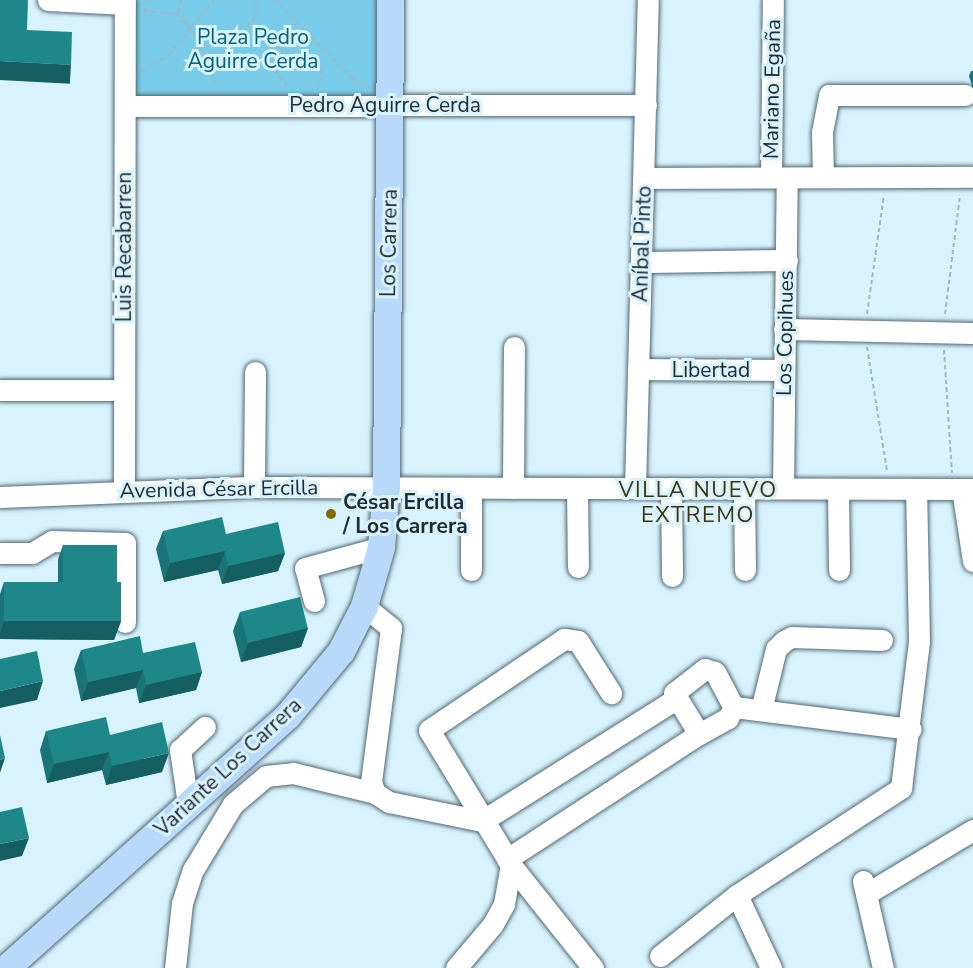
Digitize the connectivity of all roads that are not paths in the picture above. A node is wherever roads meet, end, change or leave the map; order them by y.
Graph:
1 (48, 0) edge
2 (390, 0) edge
3 (648, 0) edge
4 (773, 0) edge
5 (131, 4) edge
6 (965, 95) dead end
7 (381, 97) junction
8 (646, 105) junction
9 (124, 106) junction
10 (823, 177) junction
11 (973, 177) edge
12 (644, 178) junction
13 (779, 178) junction
14 (786, 260) junction
15 (641, 262) junction
16 (784, 329) junction
17 (973, 333) edge
18 (514, 347) dead end
19 (638, 369) junction
20 (784, 370) junction
21 (255, 372) dead end
22 (0, 390) edge
23 (124, 390) junction
24 (386, 486) junction
25 (0, 487) edge
26 (254, 487) junction
27 (471, 488) junction
28 (513, 488) junction
29 (577, 488) junction
30 (635, 488) junction
31 (670, 488) junction
32 (783, 488) junction
33 (744, 489) junction
34 (838, 489) junction
35 (916, 489) junction
36 (967, 489) edge
37 (124, 490) junction
38 (78, 492) junction
39 (0, 497) edge
40 (381, 547) junction
41 (0, 553) edge
42 (973, 561) edge
43 (578, 567) dead end
44 (471, 570) dead end
45 (744, 570) dead end
46 (839, 570) dead end
47 (672, 576) dead end
48 (314, 601) dead end
49 (364, 606) junction
50 (125, 622) dead end
51 (882, 640) dead end
52 (611, 693) dead end
53 (674, 700) junction
54 (734, 706) junction
55 (761, 710) junction
56 (205, 727) dead end
57 (911, 729) junction
58 (699, 734) junction
59 (375, 793) junction
60 (188, 804) junction
61 (482, 821) junction
62 (973, 830) edge
63 (509, 862) junction
64 (737, 894) junction
65 (660, 956) dead end
66 (6, 968) edge
67 (175, 968) edge
68 (456, 968) edge
69 (593, 968) edge
70 (771, 968) edge
71 (882, 968) edge

1 - 5 street
2 - 7 main road, Los Carrera
3 - 8 street, Aníbal Pinto
4 - 13 street, Mariano Egaña
5 - 9 street, Luis Recabarren
6 - 10 street
7 - 8 street, Pedro Aguirre Cerda
7 - 9 street, Pedro Aguirre Cerda
7 - 24 main road, Los Carrera
8 - 12 street, Aníbal Pinto
9 - 23 street, Luis Recabarren
10 - 11 street
10 - 13 street
12 - 13 street
12 - 15 street, Aníbal Pinto
13 - 14 street, Los Copihues
14 - 15 street
14 - 16 street, Los Copihues
15 - 19 street, Aníbal Pinto
16 - 17 street
16 - 20 street, Los Copihues
18 - 28 street
19 - 20 street, Libertad
19 - 30 street, Aníbal Pinto
20 - 32 street, Los Copihues
21 - 26 street
22 - 23 street
23 - 37 street, Luis Recabarren
24 - 26 street, Avenida César Ercilla
24 - 27 street, Avenida César Ercilla
24 - 40 main road, Variante Los Carrera
25 - 38 street, Avenida César Ercilla
26 - 37 street, Avenida César Ercilla
27 - 28 street, Avenida César Ercilla
27 - 44 street
28 - 29 street, Avenida César Ercilla
29 - 30 street, Avenida César Ercilla
29 - 43 street
30 - 31 street, Avenida César Ercilla
31 - 33 street, Avenida César Ercilla
31 - 47 street
32 - 33 street, Avenida César Ercilla
32 - 34 street, Avenida César Ercilla
33 - 45 street
34 - 35 street, Avenida César Ercilla
34 - 46 street
35 - 36 street, Avenida César Ercilla
35 - 57 street
36 - 42 street
37 - 38 street, Avenida César Ercilla
38 - 39 street, Avenida César Ercilla
40 - 48 street
40 - 49 main road, Variante Los Carrera
41 - 50 street
49 - 59 street
49 - 60 main road, Variante Los Carrera
51 - 55 street
52 - 61 street
53 - 54 street
53 - 58 street
53 - 61 street
54 - 55 street
54 - 58 street
55 - 57 street
56 - 60 street
57 - 64 street
58 - 63 street
59 - 61 street
59 - 67 street
60 - 66 main road, Variante Los Carrera
61 - 63 street
62 - 71 street
63 - 68 street
63 - 69 street
64 - 65 street
64 - 70 street

